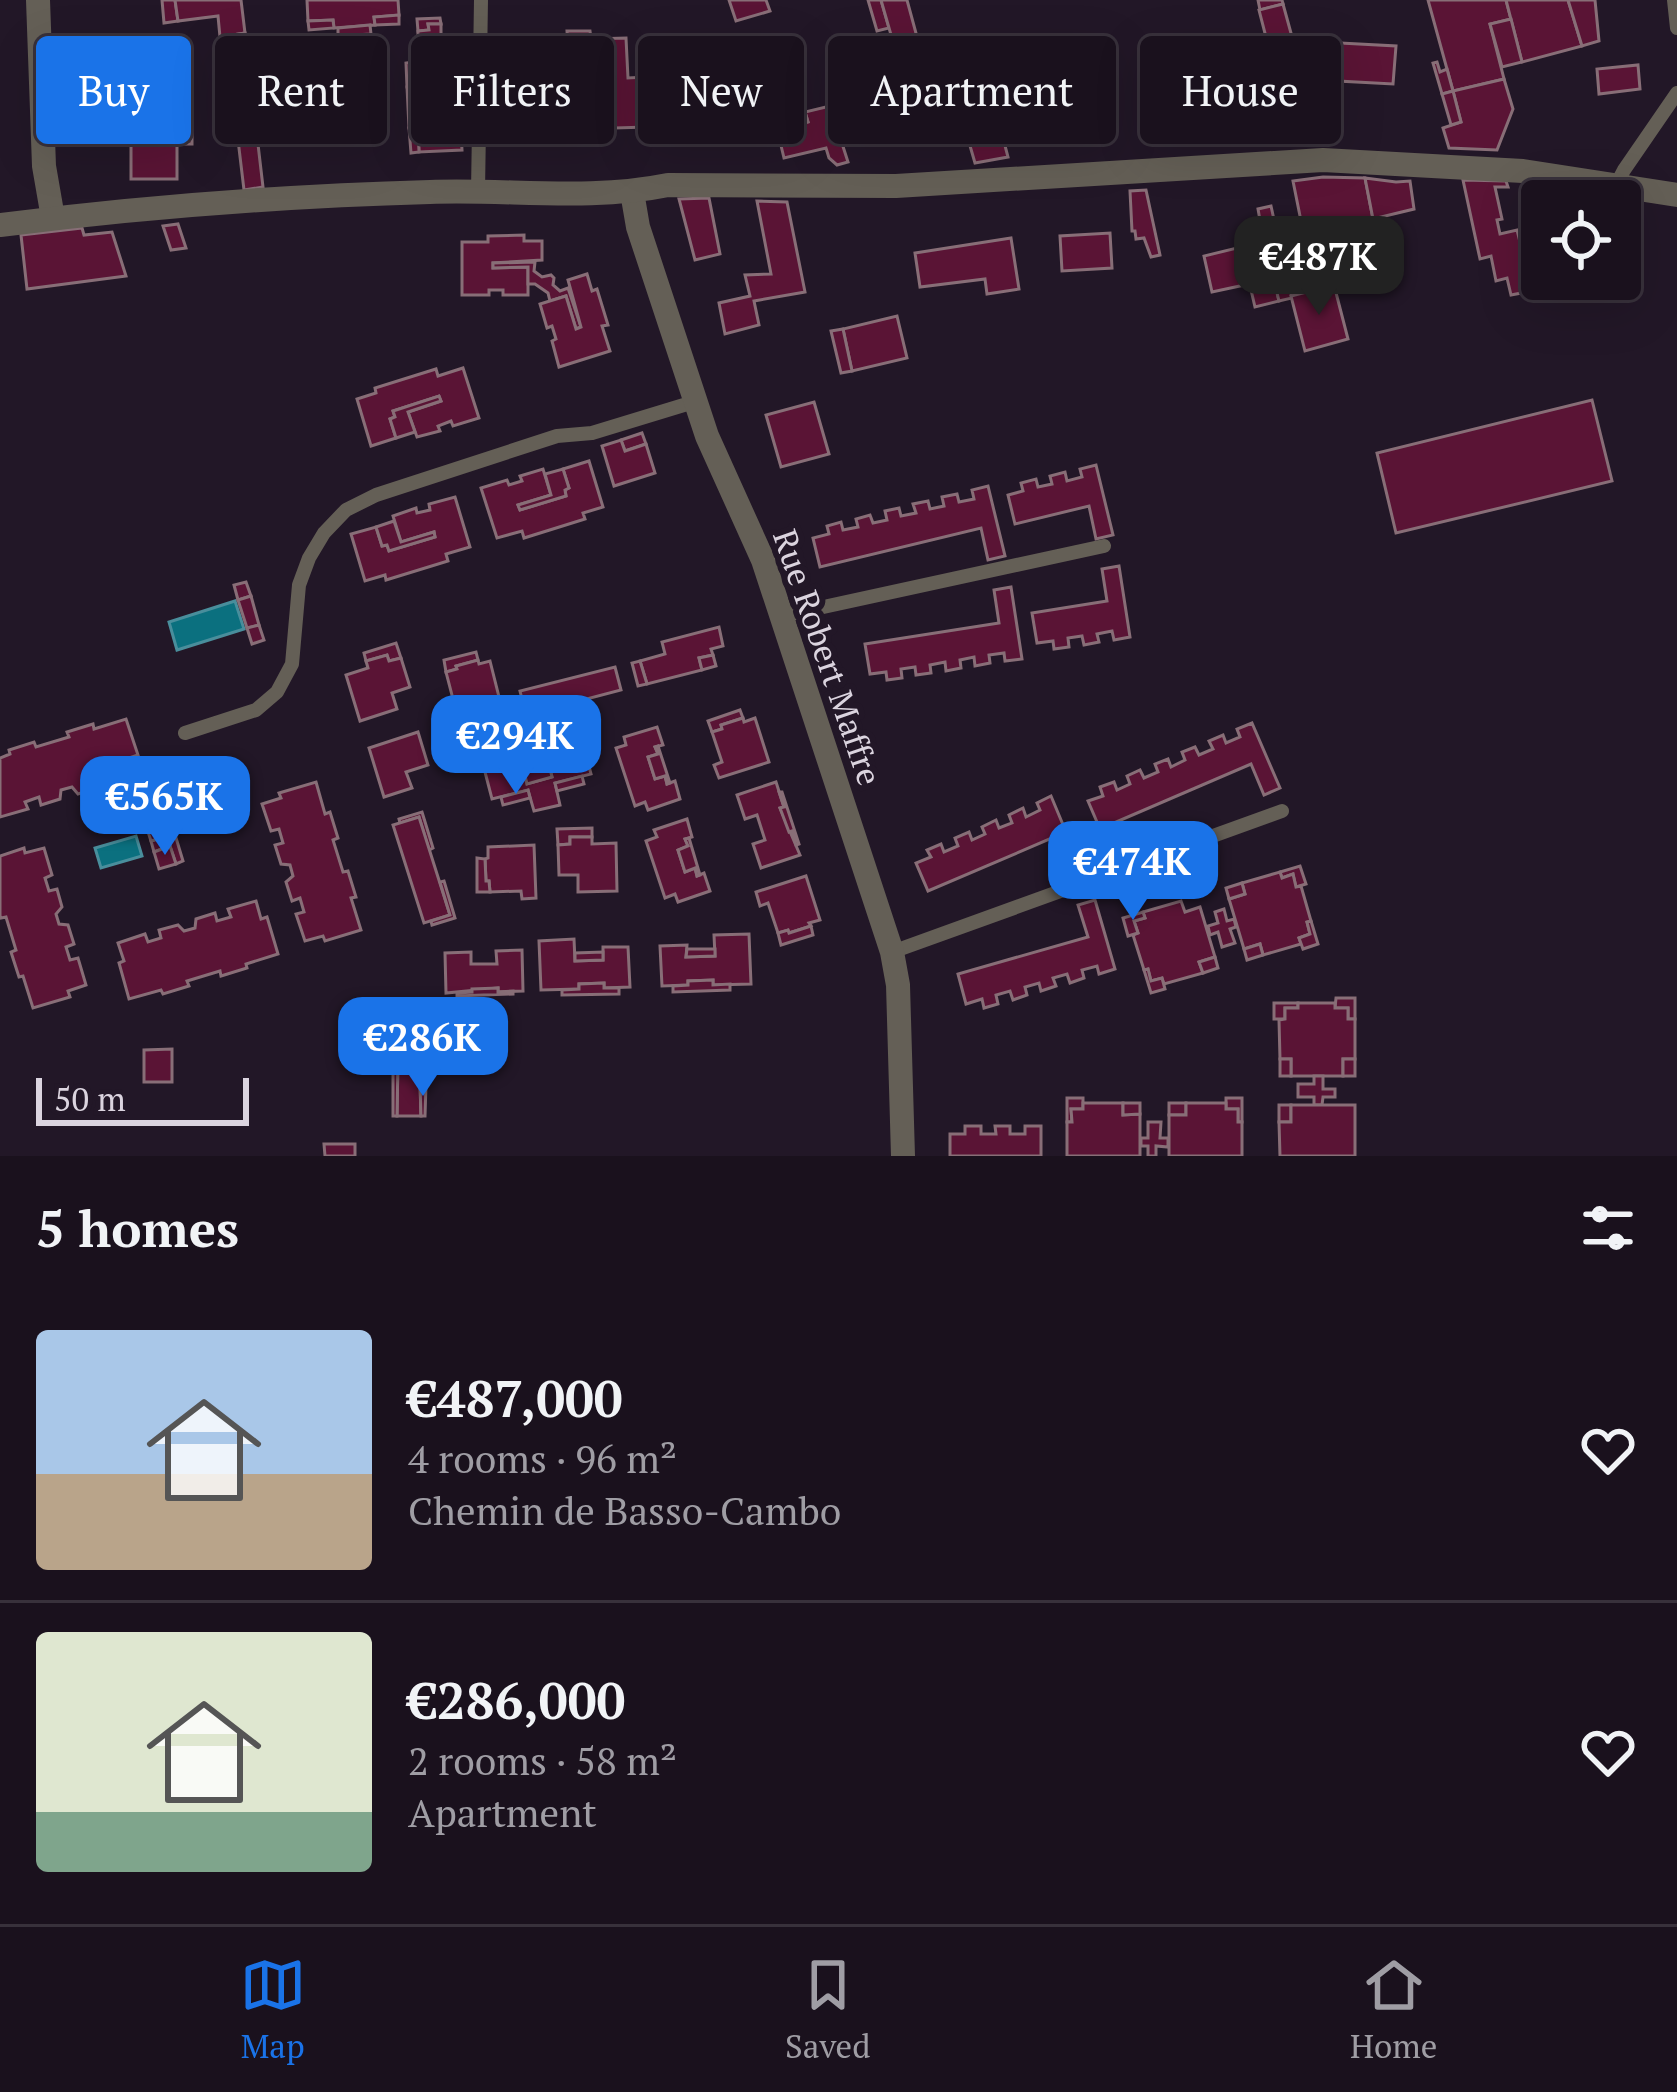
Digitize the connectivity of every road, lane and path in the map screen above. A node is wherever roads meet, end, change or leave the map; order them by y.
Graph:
1 (38, 0) edge
2 (481, 0) edge
3 (1674, 0) edge
4 (1677, 28) edge
5 (1677, 93) edge
6 (1572, 180) edge
7 (1619, 180) edge
8 (478, 191) junction
9 (1641, 191) edge
10 (632, 192) junction
11 (1677, 195) edge
12 (53, 218) junction
13 (0, 225) edge
14 (697, 401) junction
15 (1104, 546) dead end
16 (782, 616) junction
17 (185, 733) dead end
18 (1282, 811) dead end
19 (892, 952) junction
20 (904, 1156) edge

1 - 12 street
2 - 8 lane
3 - 4 lane
5 - 7 lane
6 - 10 street
8 - 10 street
8 - 12 street
9 - 11 street
10 - 14 street, Rue Robert Maffre
12 - 13 street
14 - 16 street, Rue Robert Maffre
14 - 17 lane
15 - 16 lane
16 - 19 street, Rue Robert Maffre
18 - 19 lane
19 - 20 street, Rue Robert Maffre

